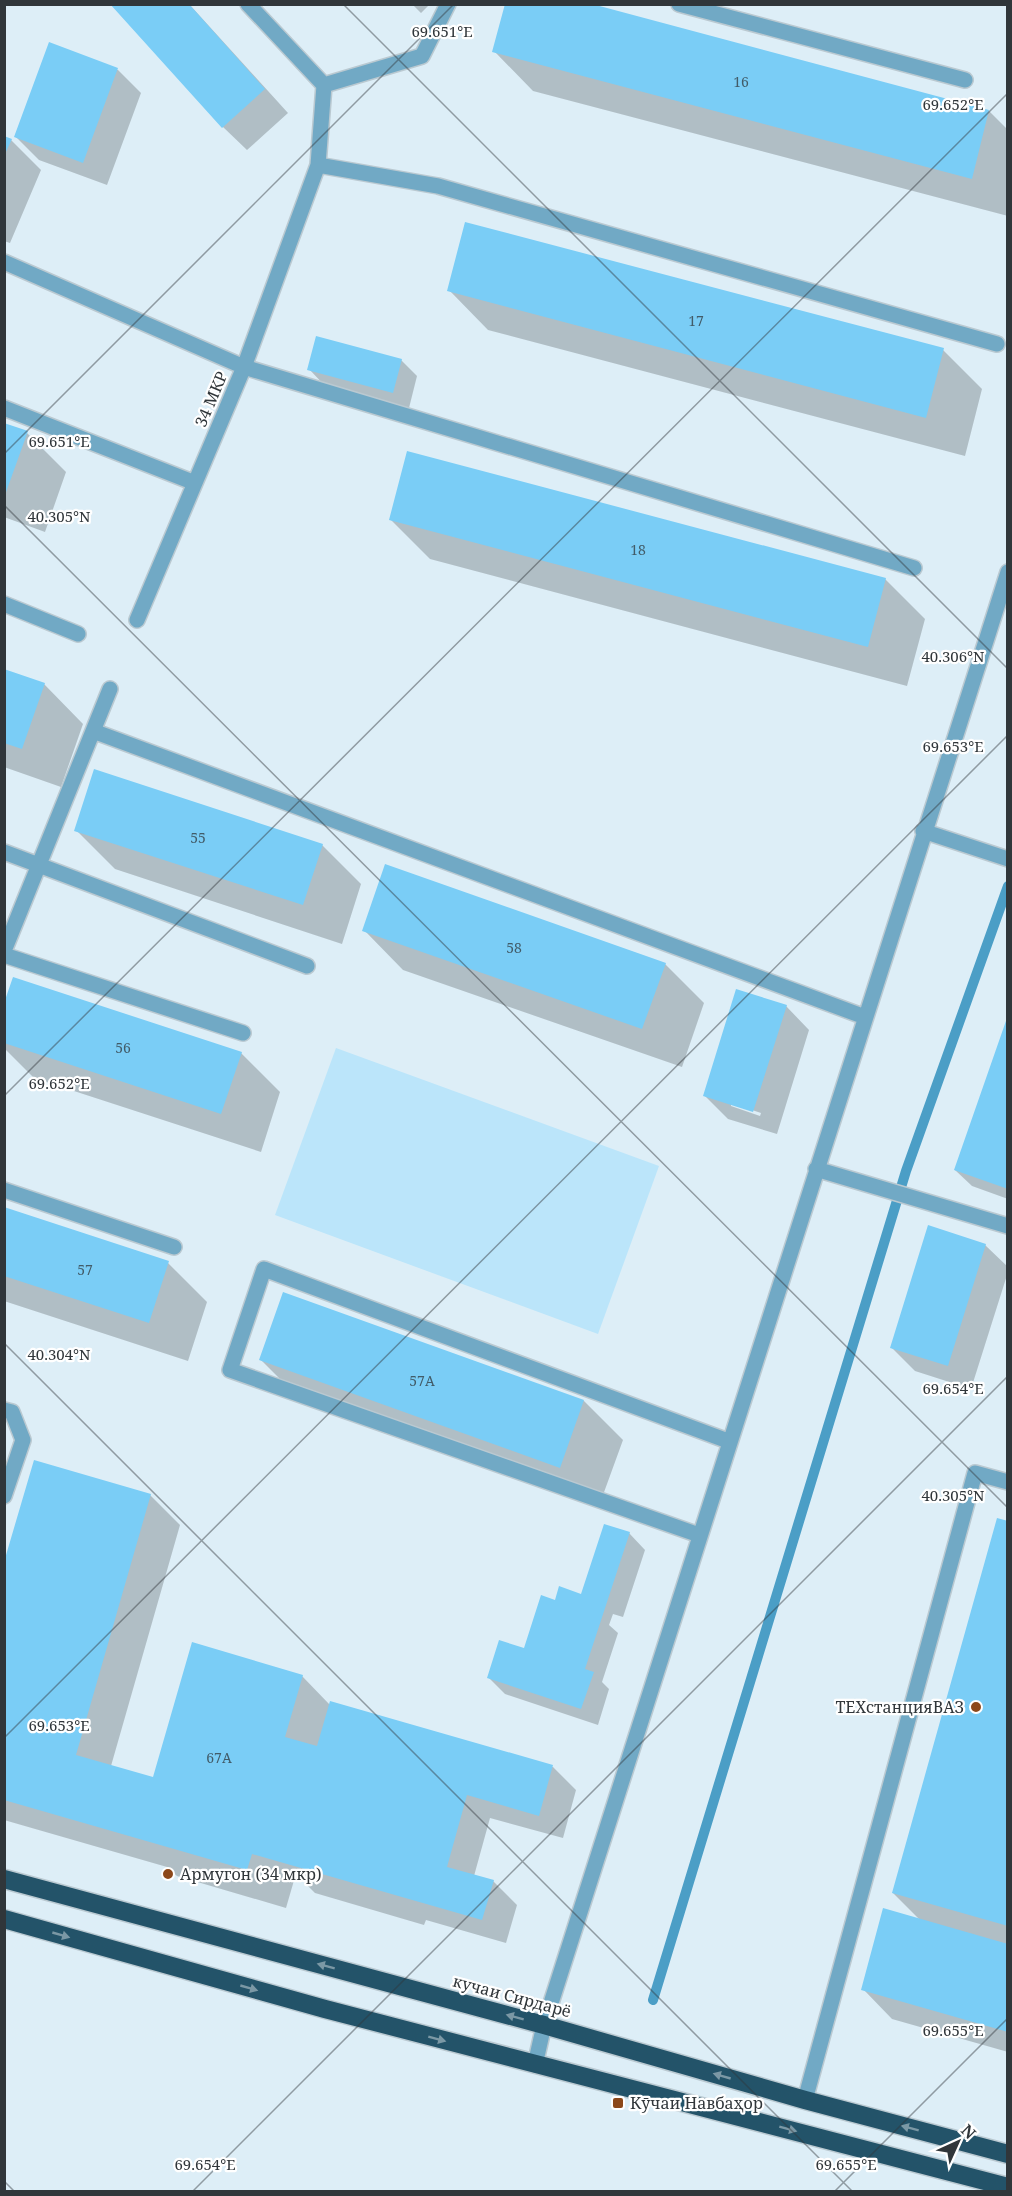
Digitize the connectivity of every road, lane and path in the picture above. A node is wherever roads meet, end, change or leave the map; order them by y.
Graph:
1 (248, 4) edge
2 (448, 4) edge
3 (679, 4) edge
4 (965, 80) dead end
5 (324, 85) junction
6 (318, 165) junction
7 (4, 262) edge
8 (997, 344) dead end
9 (244, 367) junction
10 (4, 408) edge
11 (195, 483) junction
12 (914, 568) dead end
13 (1008, 572) edge
14 (4, 604) edge
15 (137, 620) dead end
16 (78, 634) dead end
17 (110, 689) dead end
18 (93, 731) junction
19 (923, 831) junction
20 (4, 852) edge
21 (1008, 859) edge
22 (39, 864) junction
23 (4, 953) edge
24 (307, 966) dead end
25 (865, 1017) junction
26 (243, 1034) dead end
27 (816, 1169) junction
28 (4, 1190) edge
29 (1008, 1226) edge
30 (174, 1247) dead end
31 (4, 1410) edge
32 (728, 1441) junction
33 (1008, 1482) edge
34 (4, 1496) edge
35 (699, 1535) junction
36 (4, 1879) edge
37 (4, 1919) edge
38 (544, 2025) junction
39 (535, 2065) junction
40 (805, 2100) junction
41 (1008, 2154) edge
42 (1008, 2187) edge

1 - 5 street
2 - 5 street
3 - 4 street
5 - 6 street
6 - 8 street
6 - 9 street
7 - 9 street, 34 МКР
9 - 11 street, 34 МКР
9 - 12 street
10 - 11 street
11 - 15 street, 34 МКР
13 - 19 street
14 - 16 street
17 - 18 street
18 - 22 street
18 - 25 street
19 - 21 street
19 - 25 street
20 - 22 street
22 - 23 street
22 - 24 street
23 - 26 street
25 - 27 street
27 - 29 street
27 - 32 street
28 - 30 street
31 - 34 street
32 - 35 street
32 - 35 street
33 - 40 street
35 - 38 street
38 -> 36 highway, кучаи Сирдарё
37 -> 39 highway
38 - 39 street
40 -> 38 highway, кучаи Сирдарё
39 -> 42 highway
41 -> 40 highway, кучаи Сирдарё

